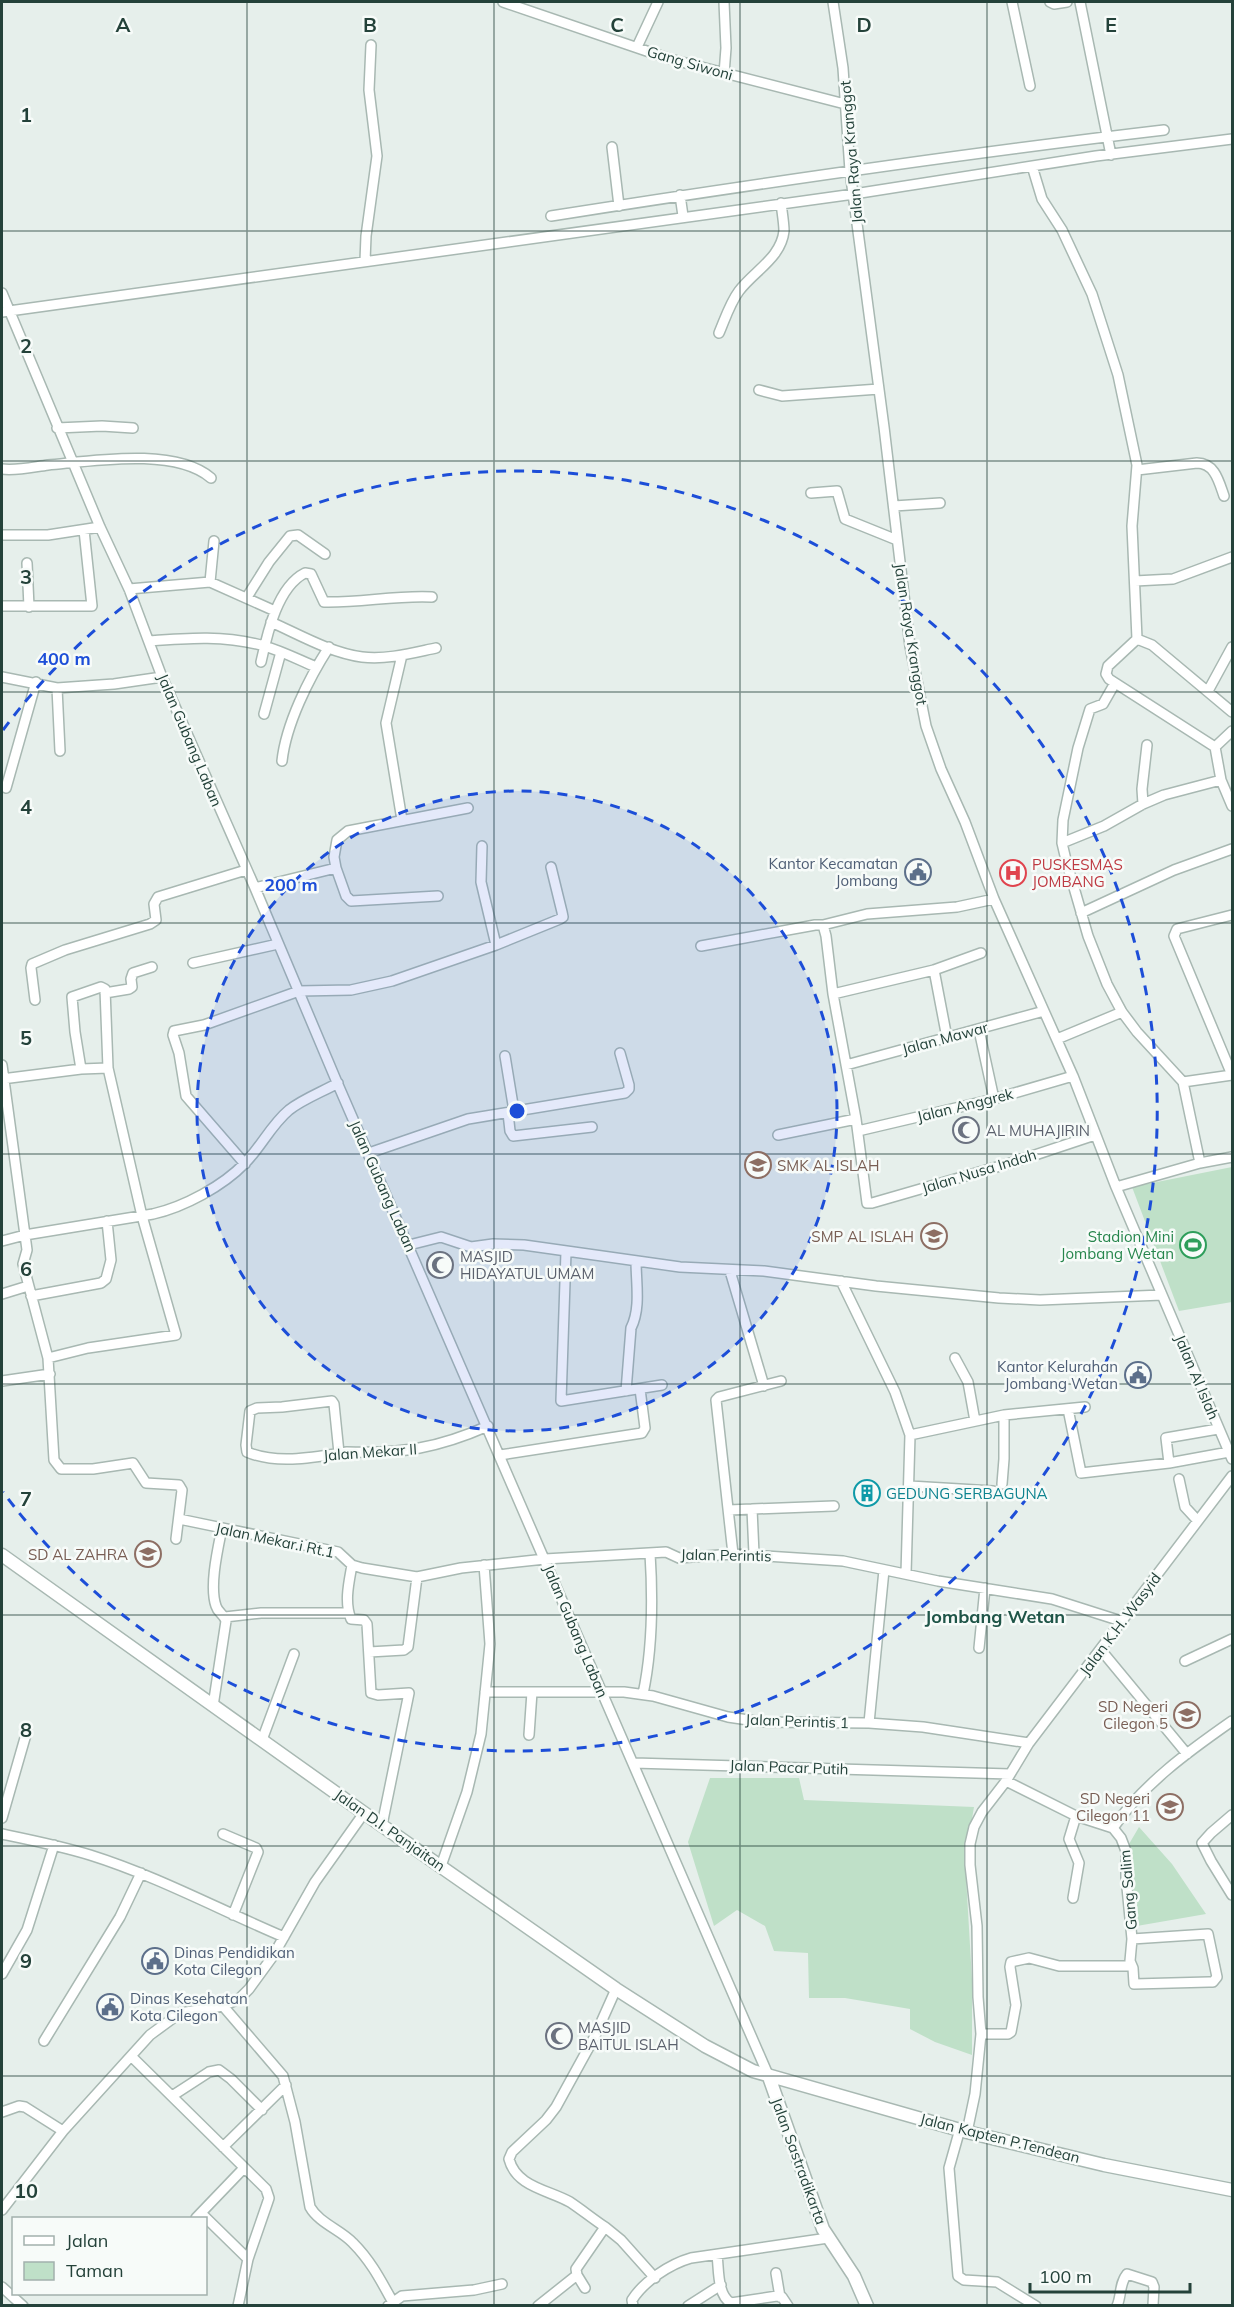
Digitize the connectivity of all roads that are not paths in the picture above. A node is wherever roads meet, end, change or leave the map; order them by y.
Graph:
1 (503, 2) edge
2 (658, 2) edge
3 (724, 2) edge
4 (833, 2) edge
5 (1012, 2) edge
6 (1050, 2) edge
7 (1067, 2) edge
8 (1080, 2) edge
9 (371, 45) dead end
10 (637, 47) junction
11 (724, 74) junction
12 (1030, 86) dead end
13 (845, 104) junction
14 (1164, 130) dead end
15 (1108, 138) junction
16 (1233, 139) edge
17 (612, 147) dead end
18 (1111, 153) junction
19 (1032, 166) junction
20 (850, 173) junction
21 (853, 191) junction
22 (680, 197) junction
23 (781, 203) junction
24 (619, 206) junction
25 (682, 213) junction
26 (551, 216) dead end
27 (365, 261) junction
28 (2, 293) edge
29 (6, 312) edge
30 (719, 333) dead end
31 (879, 389) junction
32 (759, 390) dead end
33 (57, 428) junction
34 (133, 428) dead end
35 (73, 463) junction
36 (2, 469) edge
37 (1137, 470) junction
38 (211, 478) dead end
39 (811, 493) dead end
40 (1224, 496) dead end
41 (940, 503) dead end
42 (894, 506) junction
43 (99, 527) junction
44 (84, 530) junction
45 (2, 535) edge
46 (897, 540) junction
47 (214, 541) dead end
48 (325, 554) dead end
49 (1233, 557) edge
50 (27, 563) dead end
51 (1135, 581) junction
52 (210, 582) junction
53 (129, 590) junction
54 (247, 597) junction
55 (432, 597) dead end
56 (2, 606) edge
57 (29, 607) junction
58 (275, 611) junction
59 (271, 622) junction
60 (1137, 639) junction
61 (149, 641) junction
62 (264, 646) junction
63 (1233, 646) edge
64 (329, 647) junction
65 (436, 648) dead end
66 (281, 652) junction
67 (402, 656) junction
68 (261, 662) dead end
69 (316, 667) junction
70 (2, 677) edge
71 (162, 677) junction
72 (36, 682) junction
73 (1115, 683) junction
74 (57, 688) junction
75 (1208, 691) junction
76 (1233, 712) edge
77 (264, 714) dead end
78 (1233, 731) edge
79 (1148, 745) dead end
80 (1215, 747) junction
81 (60, 751) dead end
82 (282, 761) dead end
83 (1221, 780) junction
84 (6, 788) dead end
85 (1143, 804) junction
86 (1233, 806) edge
87 (468, 808) dead end
88 (402, 820) junction
89 (1062, 843) junction
90 (482, 846) dead end
91 (1233, 849) edge
92 (551, 867) dead end
93 (336, 868) junction
94 (246, 870) junction
95 (255, 888) junction
96 (438, 897) dead end
97 (994, 899) junction
98 (1081, 913) junction
99 (1233, 915) edge
100 (823, 925) junction
101 (278, 944) junction
102 (496, 945) junction
103 (701, 946) dead end
104 (981, 953) dead end
105 (193, 963) dead end
106 (152, 967) dead end
107 (934, 970) junction
108 (299, 991) junction
109 (105, 993) junction
110 (832, 994) junction
111 (35, 1000) dead end
112 (1044, 1011) junction
113 (1122, 1012) junction
114 (979, 1030) junction
115 (947, 1038) junction
116 (1057, 1039) junction
117 (620, 1053) dead end
118 (505, 1056) dead end
119 (2, 1065) edge
120 (846, 1065) junction
121 (108, 1068) junction
122 (81, 1069) junction
123 (1232, 1075) edge
124 (1073, 1076) junction
125 (3, 1079) edge
126 (1183, 1082) junction
127 (338, 1083) junction
128 (993, 1099) junction
129 (511, 1112) junction
130 (856, 1119) junction
131 (592, 1127) dead end
132 (858, 1131) junction
133 (778, 1135) dead end
134 (1095, 1135) junction
135 (12, 1154) junction
136 (369, 1154) junction
137 (2, 1156) edge
138 (1233, 1157) edge
139 (1200, 1162) junction
140 (244, 1164) junction
141 (1116, 1187) junction
142 (142, 1216) junction
143 (107, 1221) junction
144 (25, 1234) junction
145 (2, 1241) edge
146 (409, 1245) junction
147 (566, 1252) junction
148 (636, 1261) junction
149 (735, 1271) junction
150 (841, 1281) junction
151 (28, 1286) junction
152 (2, 1294) edge
153 (1162, 1295) junction
154 (31, 1296) junction
155 (48, 1358) junction
156 (955, 1358) dead end
157 (50, 1374) junction
158 (2, 1381) edge
159 (781, 1382) dead end
160 (662, 1385) dead end
161 (764, 1386) junction
162 (640, 1389) junction
163 (626, 1392) junction
164 (1085, 1407) dead end
165 (1068, 1409) junction
166 (1004, 1415) junction
167 (975, 1421) junction
168 (488, 1426) junction
169 (1218, 1429) junction
170 (910, 1435) junction
171 (339, 1453) junction
172 (500, 1455) junction
173 (1231, 1455) edge
174 (1169, 1463) junction
175 (1233, 1476) edge
176 (1179, 1479) dead end
177 (1002, 1484) dead end
178 (910, 1486) junction
179 (993, 1491) dead end
180 (834, 1506) dead end
181 (752, 1509) junction
182 (729, 1510) junction
183 (179, 1518) junction
184 (1197, 1520) junction
185 (222, 1528) junction
186 (176, 1539) dead end
187 (650, 1553) junction
188 (733, 1554) junction
189 (754, 1554) junction
190 (2, 1555) edge
191 (545, 1559) junction
192 (352, 1565) junction
193 (484, 1565) junction
194 (884, 1570) junction
195 (906, 1574) junction
196 (417, 1577) junction
197 (985, 1588) junction
198 (349, 1613) junction
199 (225, 1617) junction
200 (1121, 1621) junction
201 (1233, 1639) edge
202 (979, 1648) dead end
203 (1101, 1650) junction
204 (369, 1652) junction
205 (294, 1654) dead end
206 (1185, 1661) dead end
207 (485, 1692) junction
208 (532, 1692) junction
209 (602, 1692) junction
210 (643, 1694) junction
211 (213, 1706) junction
212 (1233, 1721) edge
213 (869, 1723) junction
214 (27, 1731) dead end
215 (529, 1735) dead end
216 (262, 1740) junction
217 (1029, 1743) junction
218 (1187, 1754) junction
219 (634, 1763) junction
220 (1008, 1778) junction
221 (364, 1813) junction
222 (1233, 1815) edge
223 (1076, 1816) junction
224 (2, 1818) edge
225 (382, 1825) junction
226 (1113, 1827) junction
227 (2, 1834) edge
228 (223, 1834) dead end
229 (54, 1845) junction
230 (441, 1866) junction
231 (141, 1873) junction
232 (1233, 1895) edge
233 (1073, 1898) dead end
234 (233, 1915) junction
235 (284, 1937) junction
236 (1132, 1939) junction
237 (1130, 1966) junction
238 (2, 1974) edge
239 (616, 1989) junction
240 (223, 2006) junction
241 (981, 2034) junction
242 (44, 2041) dead end
243 (131, 2056) junction
244 (769, 2077) junction
245 (286, 2085) junction
246 (172, 2096) junction
247 (262, 2110) junction
248 (2, 2112) edge
249 (964, 2130) junction
250 (63, 2131) junction
251 (223, 2147) junction
252 (244, 2168) junction
253 (1232, 2186) edge
254 (2, 2210) edge
255 (198, 2216) edge
256 (207, 2224) edge
257 (605, 2227) junction
258 (828, 2238) junction
259 (717, 2255) junction
260 (248, 2259) junction
261 (776, 2272) dead end
262 (577, 2275) junction
263 (655, 2278) junction
264 (502, 2284) dead end
265 (721, 2285) junction
266 (2, 2287) edge
267 (585, 2288) dead end
268 (780, 2297) junction
269 (392, 2304) edge
270 (1153, 2305) edge
271 (22, 2306) edge
272 (238, 2306) edge
273 (538, 2306) edge
274 (633, 2306) edge
275 (688, 2306) edge
276 (788, 2306) edge
277 (867, 2306) edge
278 (1036, 2306) edge
279 (1117, 2306) edge

1 - 10 street, Gang Siwoni
2 - 10 street
3 - 11 street
4 - 13 street, Jalan Raya Kranggot
5 - 12 street
6 - 7 street
8 - 15 street
9 - 27 street
10 - 11 street, Gang Siwoni
11 - 13 street, Gang Siwoni
13 - 20 street, Jalan Raya Kranggot
14 - 15 street
15 - 18 street
15 - 20 street
16 - 18 street
17 - 24 street
18 - 19 street
19 - 21 street
19 - 37 street
20 - 21 street, Jalan Raya Kranggot
20 - 22 street
21 - 23 street
21 - 31 street, Jalan Raya Kranggot
22 - 24 street
22 - 25 street
23 - 25 street
23 - 30 street
24 - 26 street
25 - 27 street
27 - 29 street
28 - 29 street, Jalan Gubang Laban
29 - 33 street, Jalan Gubang Laban
31 - 32 street
31 - 42 street, Jalan Raya Kranggot
33 - 34 street
33 - 35 street, Jalan Gubang Laban
35 - 36 street
35 - 38 street
35 - 43 street, Jalan Gubang Laban
37 - 40 street
37 - 51 street
39 - 46 street
41 - 42 street
42 - 46 street, Jalan Raya Kranggot
43 - 44 street
43 - 53 street, Jalan Gubang Laban
44 - 45 street
44 - 57 street
46 - 97 street, Jalan Raya Kranggot
47 - 52 street
48 - 54 street
49 - 51 street
50 - 57 street
51 - 60 street
52 - 53 street
52 - 54 street
53 - 61 street, Jalan Gubang Laban
54 - 58 street
55 - 58 street
56 - 57 street
58 - 59 street
59 - 62 street
59 - 64 street
60 - 73 street
60 - 75 street
61 - 62 street
61 - 71 street, Jalan Gubang Laban
62 - 66 street
62 - 68 street
63 - 75 street
64 - 67 street
64 - 69 street
65 - 67 street
66 - 69 street
66 - 77 street
67 - 88 street
69 - 82 street
70 - 72 street
71 - 74 street
71 - 94 street, Jalan Gubang Laban
72 - 74 street
72 - 84 street
73 - 80 street
73 - 89 street
74 - 81 street
75 - 76 street
78 - 80 street
79 - 85 street
80 - 83 street
83 - 85 street
83 - 86 street
85 - 89 street
87 - 88 street
88 - 93 street
89 - 98 street
90 - 102 street
91 - 98 street
92 - 102 street
93 - 95 street
93 - 96 street
94 - 95 street, Jalan Gubang Laban
94 - 111 street
95 - 101 street, Jalan Gubang Laban
97 - 100 street
97 - 112 street, Jalan Raya Kranggot
98 - 113 street
99 - 123 street
100 - 103 street
100 - 110 street
101 - 105 street
101 - 108 street, Jalan Gubang Laban
102 - 108 street
104 - 107 street
106 - 109 street
107 - 110 street
107 - 115 street
108 - 127 street, Jalan Gubang Laban
108 - 140 street
109 - 121 street
109 - 122 street
110 - 120 street
112 - 114 street, Jalan Mawar
112 - 116 street, Jalan Raya Kranggot
113 - 116 street
113 - 126 street
114 - 115 street, Jalan Mawar
114 - 128 street
115 - 120 street, Jalan Mawar
116 - 124 street, Jalan Raya Kranggot
117 - 129 street
118 - 129 street
119 - 125 street
120 - 130 street
121 - 122 street
121 - 142 street
122 - 125 street
123 - 126 street
124 - 128 street, Jalan Anggrek
124 - 134 street, Jalan Raya Kranggot
125 - 135 street
126 - 139 street
127 - 136 street, Jalan Gubang Laban
127 - 140 street
128 - 132 street, Jalan Anggrek
129 - 131 street
129 - 136 street
130 - 132 street
130 - 133 street
132 - 134 street, Jalan Nusa Indah
134 - 141 street, Jalan Raya Kranggot
135 - 137 street
135 - 144 street
136 - 146 street, Jalan Gubang Laban
138 - 139 street
139 - 141 street
140 - 142 street
141 - 153 street, Jalan Raya Kranggot
142 - 143 street
142 - 155 street
143 - 144 street
143 - 154 street
144 - 145 street
144 - 151 street
146 - 147 street
146 - 168 street, Jalan Gubang Laban
147 - 148 street
147 - 163 street
148 - 149 street
148 - 163 street
149 - 150 street
149 - 161 street
150 - 153 street
150 - 170 street
151 - 152 street
151 - 154 street
153 - 169 street, Jalan Al Islah
154 - 155 street
155 - 157 street
156 - 167 street
157 - 158 street
157 - 183 street
159 - 161 street
160 - 162 street
161 - 182 street
162 - 163 street
162 - 172 street
164 - 165 street
165 - 166 street
165 - 174 street
166 - 167 street
166 - 177 street
167 - 170 street
168 - 171 street, Jalan Mekar II
168 - 172 street, Jalan Gubang Laban
169 - 173 street, Jalan Al Islah
169 - 174 street
170 - 178 street
171 - 171 street, Jalan Mekar II
172 - 191 street, Jalan Gubang Laban
173 - 174 street
175 - 184 street, Jalan K.H. Wasyid
176 - 184 street
178 - 179 street
178 - 195 street
180 - 181 street
181 - 182 street
181 - 189 street
182 - 188 street
183 - 185 street, Jalan Mekar.i Rt.1
183 - 186 street
184 - 200 street, Jalan K.H. Wasyid
185 - 192 street, Jalan Mekar.i Rt.1
185 - 199 street
187 - 188 street, Jalan Perintis
187 - 191 street, Jalan Perintis
187 - 210 street
188 - 189 street, Jalan Perintis
189 - 194 street, Jalan Perintis
190 - 211 street, Jalan D.I. Panjaitan
191 - 193 street, Jalan Mekar.i Rt.1
191 - 209 street, Jalan Gubang Laban
192 - 196 street, Jalan Mekar.i Rt.1
192 - 198 street
193 - 196 street, Jalan Mekar.i Rt.1
193 - 207 street
194 - 195 street, Jalan Perintis
194 - 213 street
195 - 197 street, Jalan Perintis
196 - 204 street
197 - 200 street, Jalan Perintis
197 - 202 street
198 - 199 street
198 - 204 street
199 - 211 street
200 - 203 street, Jalan K.H. Wasyid
201 - 206 street
203 - 217 street, Jalan K.H. Wasyid
203 - 218 street
204 - 225 street
205 - 216 street
207 - 208 street, Jalan Perintis 1
207 - 230 street
208 - 209 street, Jalan Perintis 1
208 - 215 street
209 - 210 street, Jalan Perintis 1
209 - 219 street, Jalan Gubang Laban
210 - 213 street, Jalan Perintis 1
211 - 216 street, Jalan D.I. Panjaitan
212 - 218 street
213 - 217 street, Jalan Perintis 1
214 - 224 street
216 - 221 street, Jalan D.I. Panjaitan
217 - 220 street, Jalan K.H. Wasyid
218 - 226 street
219 - 220 street, Jalan Pacar Putih
219 - 244 street, Jalan Gubang Laban
220 - 223 street
220 - 241 street, Jalan K.H. Wasyid
221 - 225 street, Jalan D.I. Panjaitan
221 - 235 street
222 - 232 street
223 - 226 street
223 - 233 street
225 - 230 street, Jalan D.I. Panjaitan
226 - 236 street, Gang Salim
227 - 229 street
228 - 234 street
229 - 231 street
229 - 238 street
230 - 239 street, Jalan D.I. Panjaitan
231 - 234 street
231 - 242 street
234 - 235 street
235 - 240 street
236 - 237 street, Gang Salim
236 - 237 street
237 - 241 street
239 - 244 street, Jalan D.I. Panjaitan
239 - 257 street
240 - 243 street
240 - 245 street
241 - 249 street, Jalan K.H. Wasyid
243 - 246 street
243 - 250 street
244 - 249 street, Jalan Kapten P.Tendean
244 - 258 street, Jalan Sastradikarta
245 - 247 street
245 - 269 street
246 - 247 street
246 - 251 street
247 - 251 street
248 - 250 street
249 - 253 street, Jalan Kapten P.Tendean
249 - 278 street, Jalan K.H. Wasyid
250 - 254 street
251 - 252 street
252 - 255 street
252 - 260 street
256 - 260 street
257 - 262 street
257 - 263 street
258 - 259 street
258 - 277 street, Jalan Sastradikarta
259 - 263 street
259 - 265 street
260 - 272 street
261 - 268 street
262 - 267 street
262 - 273 street
263 - 274 street
264 - 269 street
265 - 268 street
265 - 275 street
266 - 271 street
268 - 276 street
270 - 279 street

